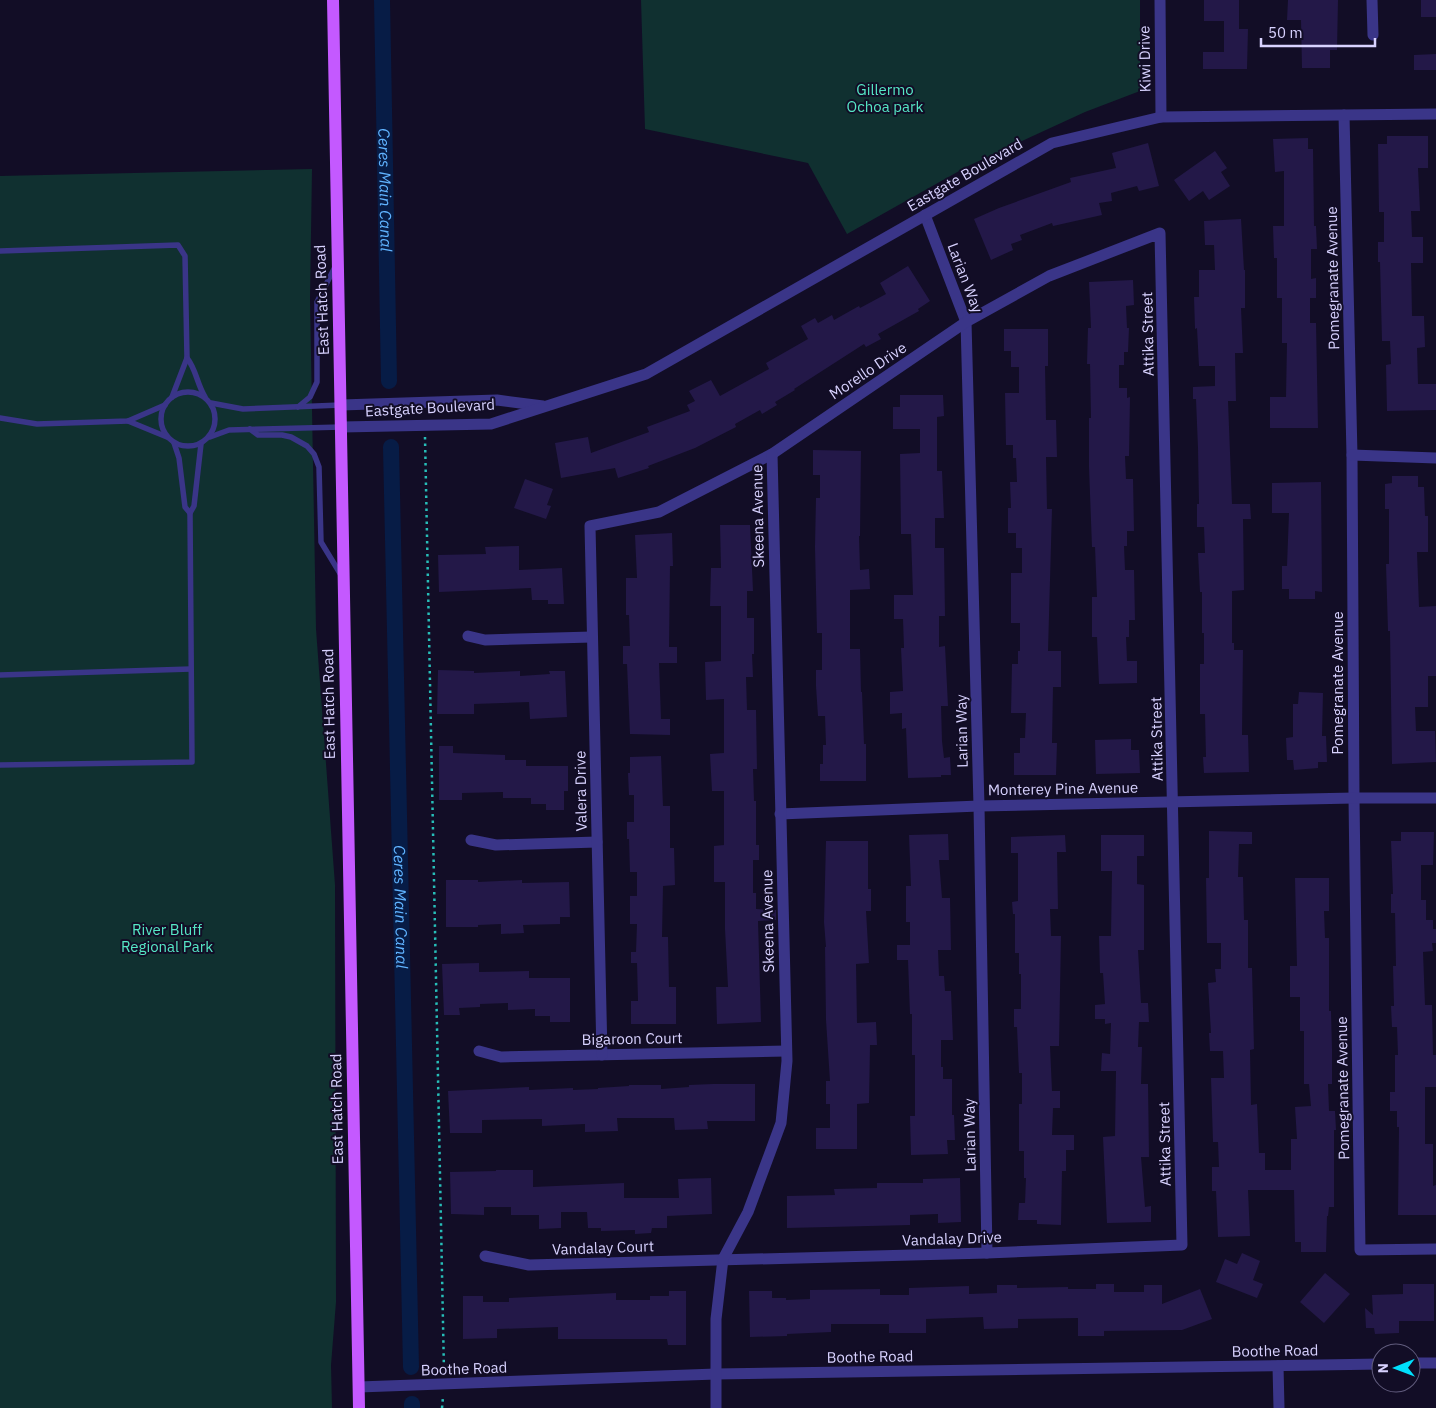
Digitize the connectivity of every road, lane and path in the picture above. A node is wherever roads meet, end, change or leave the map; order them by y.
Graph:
1 (332, 0) edge
2 (1160, 0) edge
3 (1372, 0) edge
4 (1373, 35) dead end
5 (1436, 114) edge
6 (1344, 115) junction
7 (1161, 117) junction
8 (925, 215) junction
9 (1160, 233) joint
10 (0, 251) edge
11 (337, 263) junction
12 (966, 322) junction
13 (187, 358) junction
14 (172, 397) junction
15 (205, 397) junction
16 (211, 403) junction
17 (165, 405) junction
18 (341, 405) junction
19 (548, 406) junction
20 (298, 407) junction
21 (0, 418) edge
22 (128, 421) junction
23 (425, 426) junction
24 (342, 427) junction
25 (250, 429) junction
26 (167, 437) junction
27 (209, 438) junction
28 (174, 443) junction
29 (202, 444) junction
30 (772, 454) junction
31 (1352, 455) junction
32 (1436, 458) edge
33 (190, 513) junction
34 (590, 526) joint
35 (343, 577) junction
36 (468, 636) dead end
37 (592, 637) junction
38 (191, 670) junction
39 (0, 675) edge
40 (0, 765) edge
41 (1354, 798) junction
42 (1436, 798) edge
43 (1173, 802) junction
44 (979, 806) junction
45 (780, 814) junction
46 (470, 840) dead end
47 (597, 842) junction
48 (479, 1051) dead end
49 (786, 1051) junction
50 (602, 1055) junction
51 (1182, 1245) joint
52 (1436, 1249) edge
53 (987, 1253) junction
54 (485, 1256) dead end
55 (723, 1259) junction
56 (1421, 1363) edge
57 (1436, 1363) edge
58 (1371, 1364) edge
59 (1278, 1366) junction
60 (716, 1374) junction
61 (444, 1385) junction
62 (359, 1387) junction
63 (359, 1408) edge
64 (716, 1408) edge
65 (1279, 1408) edge

1 - 11 main road, East Hatch Road
2 - 7 street, Kiwi Drive
3 - 4 street
5 - 6 street, Eastgate Boulevard
6 - 7 street, Eastgate Boulevard
6 - 31 street, Pomegranate Avenue
7 - 8 street, Eastgate Boulevard
8 - 12 street, Larian Way
8 - 19 street, Eastgate Boulevard
9 - 12 street, Morello Drive
9 - 43 street, Attika Street
10 - 13 lane
11 - 18 main road, East Hatch Road
11 - 20 lane
12 - 30 street, Morello Drive
12 - 44 street, Larian Way
13 - 14 lane
13 - 15 lane
14 - 15 lane
14 - 17 lane
15 - 16 lane
16 - 20 lane
16 - 27 lane
17 - 22 lane
17 - 26 lane
18 - 19 street, Eastgate Boulevard
18 - 20 lane
18 - 24 main road, East Hatch Road
19 - 23 street, Eastgate Boulevard
21 - 22 lane
22 - 26 lane
23 - 24 street, Eastgate Boulevard
23 - 61 path
24 - 25 lane
24 - 35 main road, East Hatch Road
25 - 27 lane
25 - 35 lane
26 - 28 lane
27 - 29 lane
28 - 29 lane
28 - 33 lane
29 - 33 lane
30 - 34 street, Morello Drive
30 - 45 street, Skeena Avenue
31 - 32 street
31 - 41 street, Pomegranate Avenue
33 - 38 lane
34 - 37 street, Valera Drive
35 - 62 main road, East Hatch Road
36 - 37 street
37 - 47 street, Valera Drive
38 - 39 lane
38 - 40 lane
41 - 42 street, Monterey Pine Avenue
41 - 43 street, Monterey Pine Avenue
41 - 52 street, Pomegranate Avenue
43 - 44 street, Monterey Pine Avenue
43 - 51 street, Attika Street
44 - 45 street, Monterey Pine Avenue
44 - 53 street, Larian Way
45 - 49 street, Skeena Avenue
46 - 47 street
47 - 50 street, Valera Drive
48 - 50 street, Bigaroon Court
49 - 50 street, Bigaroon Court
49 - 55 street, Skeena Avenue
51 - 53 street, Vandalay Drive
53 - 55 street, Vandalay Drive
54 - 55 street, Vandalay Court
55 - 60 street, Skeena Avenue
56 - 57 street
58 - 59 street, Boothe Road
59 - 60 street, Boothe Road
59 - 65 street
60 - 61 street, Boothe Road
60 - 64 street, Skeena Avenue
61 - 62 street, Boothe Road
62 - 63 main road, East Hatch Road

